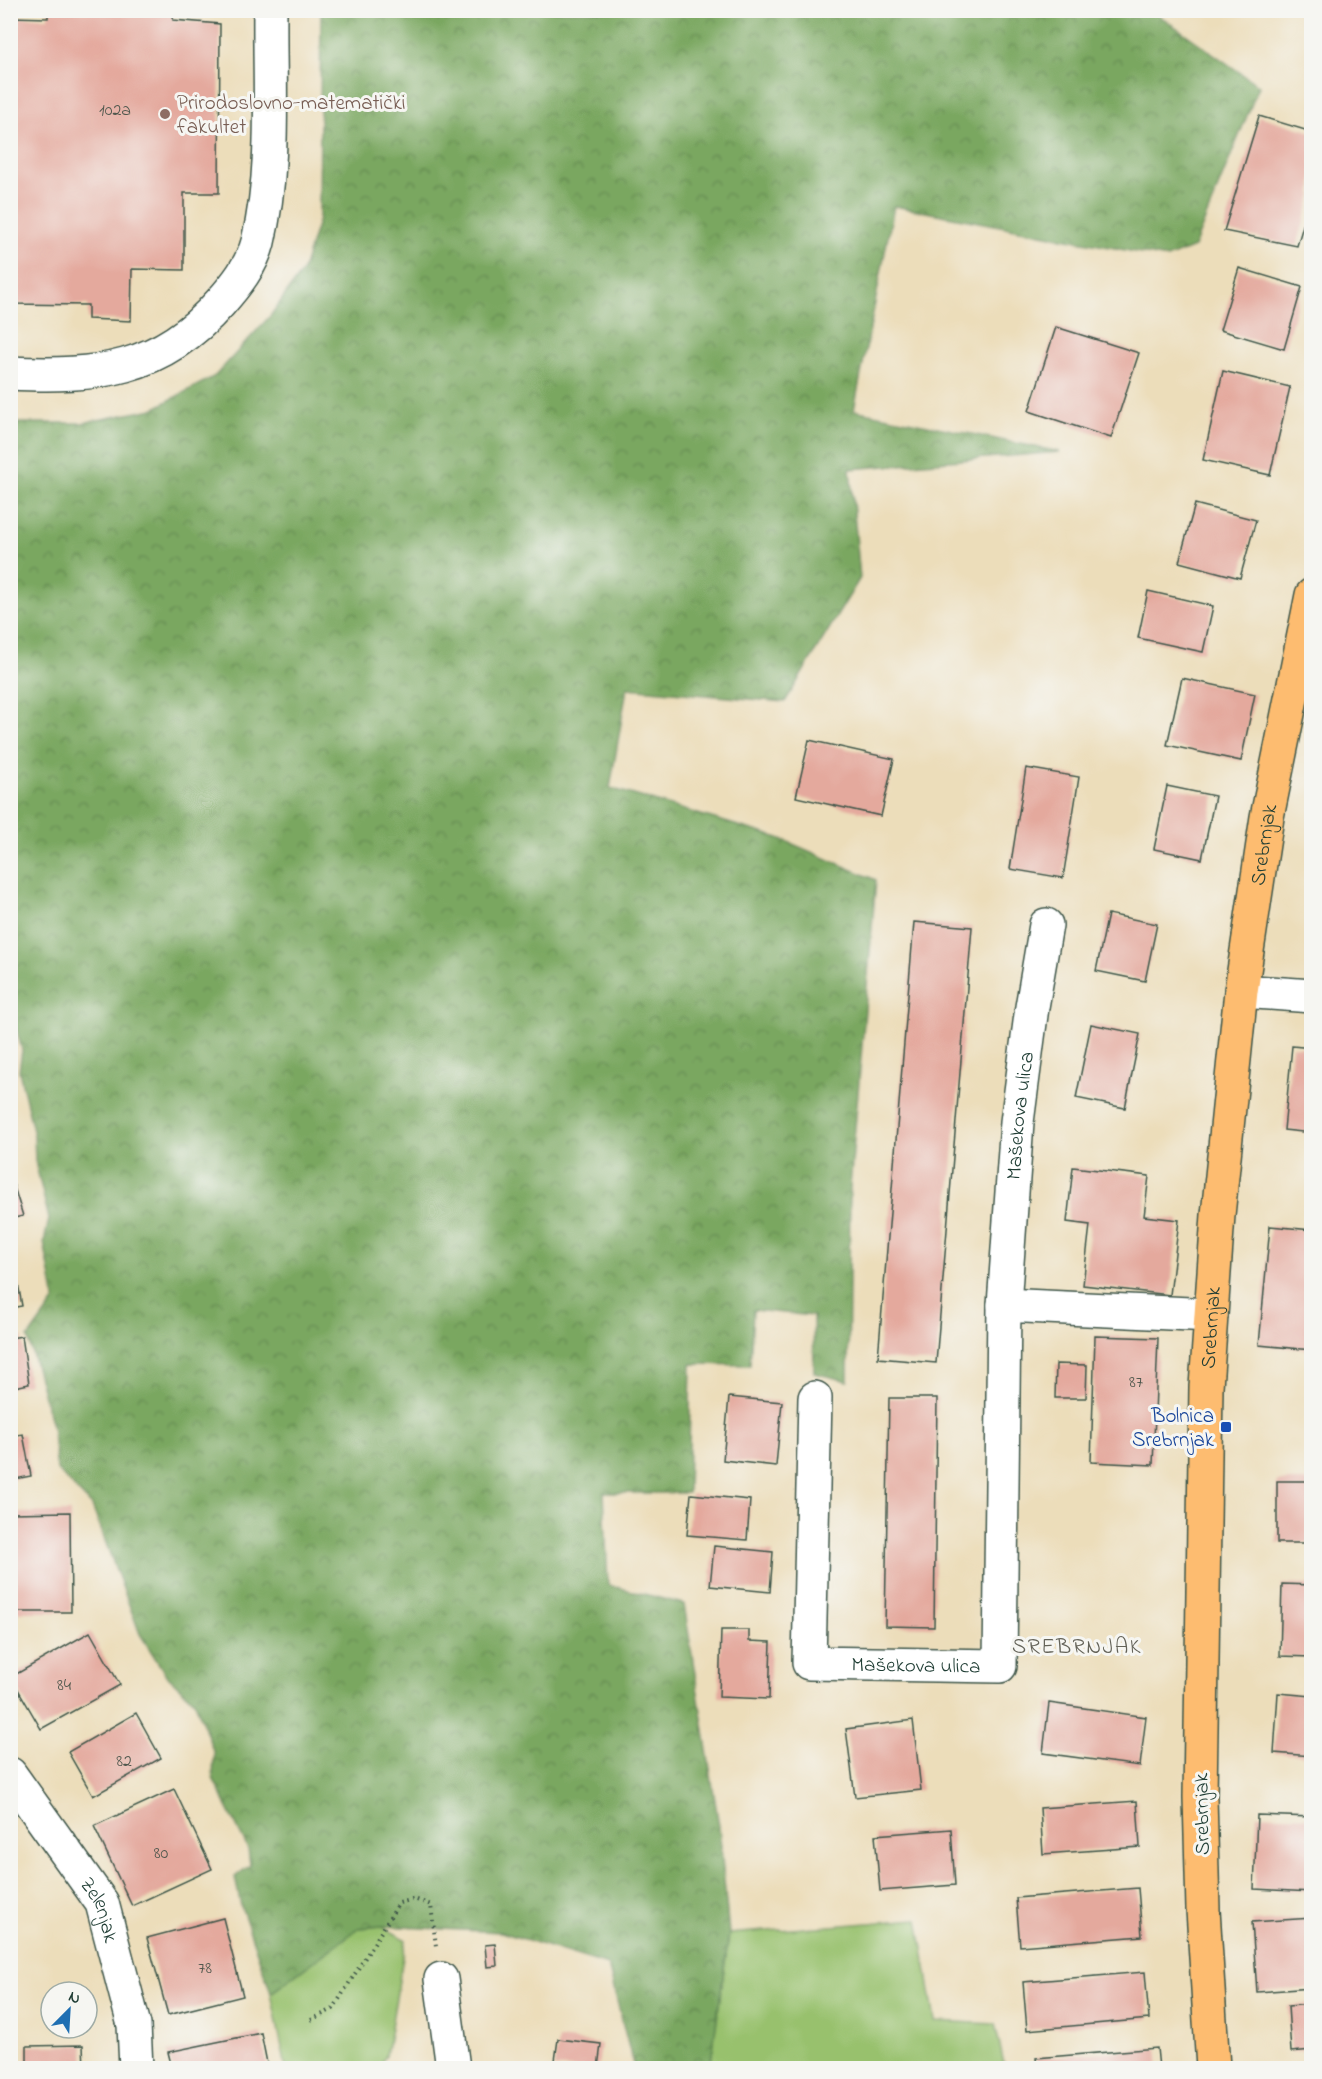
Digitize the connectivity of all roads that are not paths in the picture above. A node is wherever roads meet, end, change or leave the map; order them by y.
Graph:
1 (270, 10) edge
2 (10, 373) edge
3 (1311, 595) edge
4 (1046, 925) dead end
5 (1241, 991) junction
6 (1311, 996) edge
7 (1004, 1305) junction
8 (1211, 1315) junction
9 (815, 1398) dead end
10 (10, 1774) edge
11 (441, 1979) road end
12 (136, 2068) edge
13 (453, 2068) edge
14 (1213, 2068) edge

1 - 2 street
3 - 5 main road, Srebrnjak
4 - 7 street, Mašekova ulica
5 - 6 street
5 - 8 main road, Srebrnjak
7 - 8 street
7 - 9 street, Mašekova ulica
8 - 14 main road, Srebrnjak
10 - 12 street, Zelenjak
11 - 13 street

